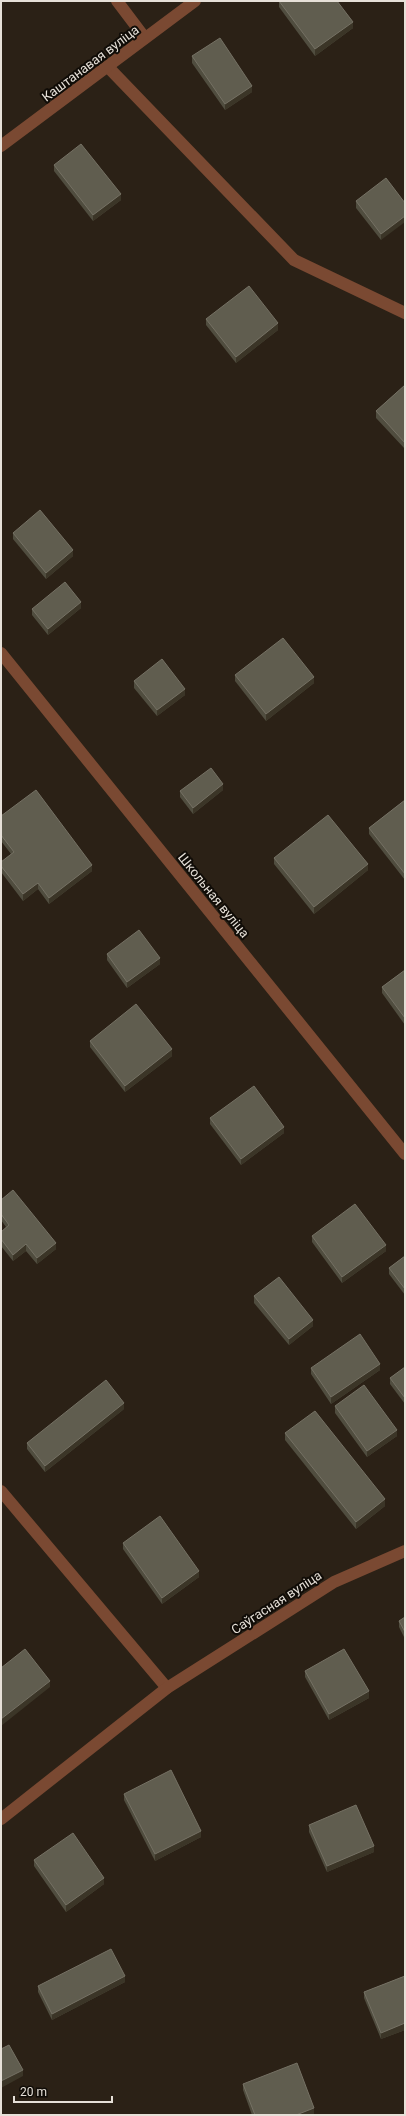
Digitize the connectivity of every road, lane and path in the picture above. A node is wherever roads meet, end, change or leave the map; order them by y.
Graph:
1 (117, 1) edge
2 (195, 1) edge
3 (145, 38) junction
4 (108, 67) junction
5 (1, 146) edge
6 (405, 313) edge
7 (1, 653) edge
8 (405, 1154) edge
9 (1, 1490) edge
10 (405, 1551) edge
11 (167, 1688) junction
12 (1, 1819) edge

1 - 3 street
2 - 3 street, Каштанавая вуліца
3 - 4 street, Каштанавая вуліца
4 - 5 street, Каштанавая вуліца
4 - 6 street
7 - 8 street, Школьная вуліца
9 - 11 street
10 - 11 street, Саўгасная вуліца
11 - 12 street, Саўгасная вуліца

